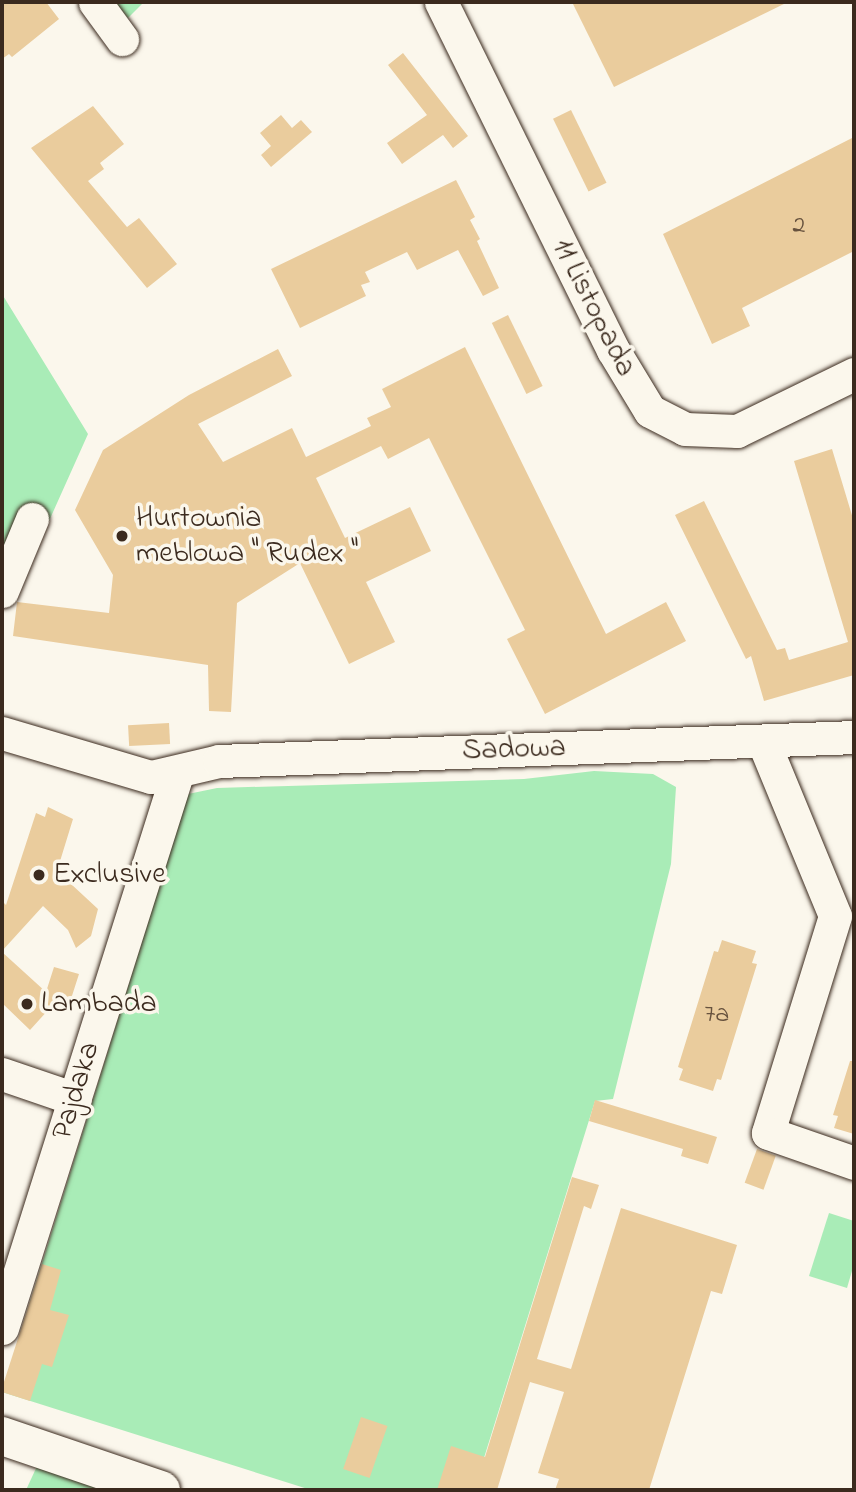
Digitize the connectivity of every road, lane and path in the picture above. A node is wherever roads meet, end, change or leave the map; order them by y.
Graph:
1 (95, 2) edge
2 (441, 2) edge
3 (122, 39) dead end
4 (854, 374) edge
5 (32, 519) dead end
6 (2, 591) edge
7 (2, 733) edge
8 (854, 737) edge
9 (763, 741) junction
10 (177, 774) junction
11 (845, 922) edge
12 (2, 1074) edge
13 (75, 1099) junction
14 (854, 1163) edge
15 (2, 1328) edge
16 (2, 1436) edge
17 (161, 1490) edge

1 - 3 street
2 - 4 street, 11 Listopada
5 - 6 street
7 - 10 street, Sadowa
8 - 9 street, Sadowa
9 - 10 street, Sadowa
9 - 11 street
10 - 13 street, Pajdaka
11 - 14 street
12 - 13 street
13 - 15 street, Pajdaka
16 - 17 main road

